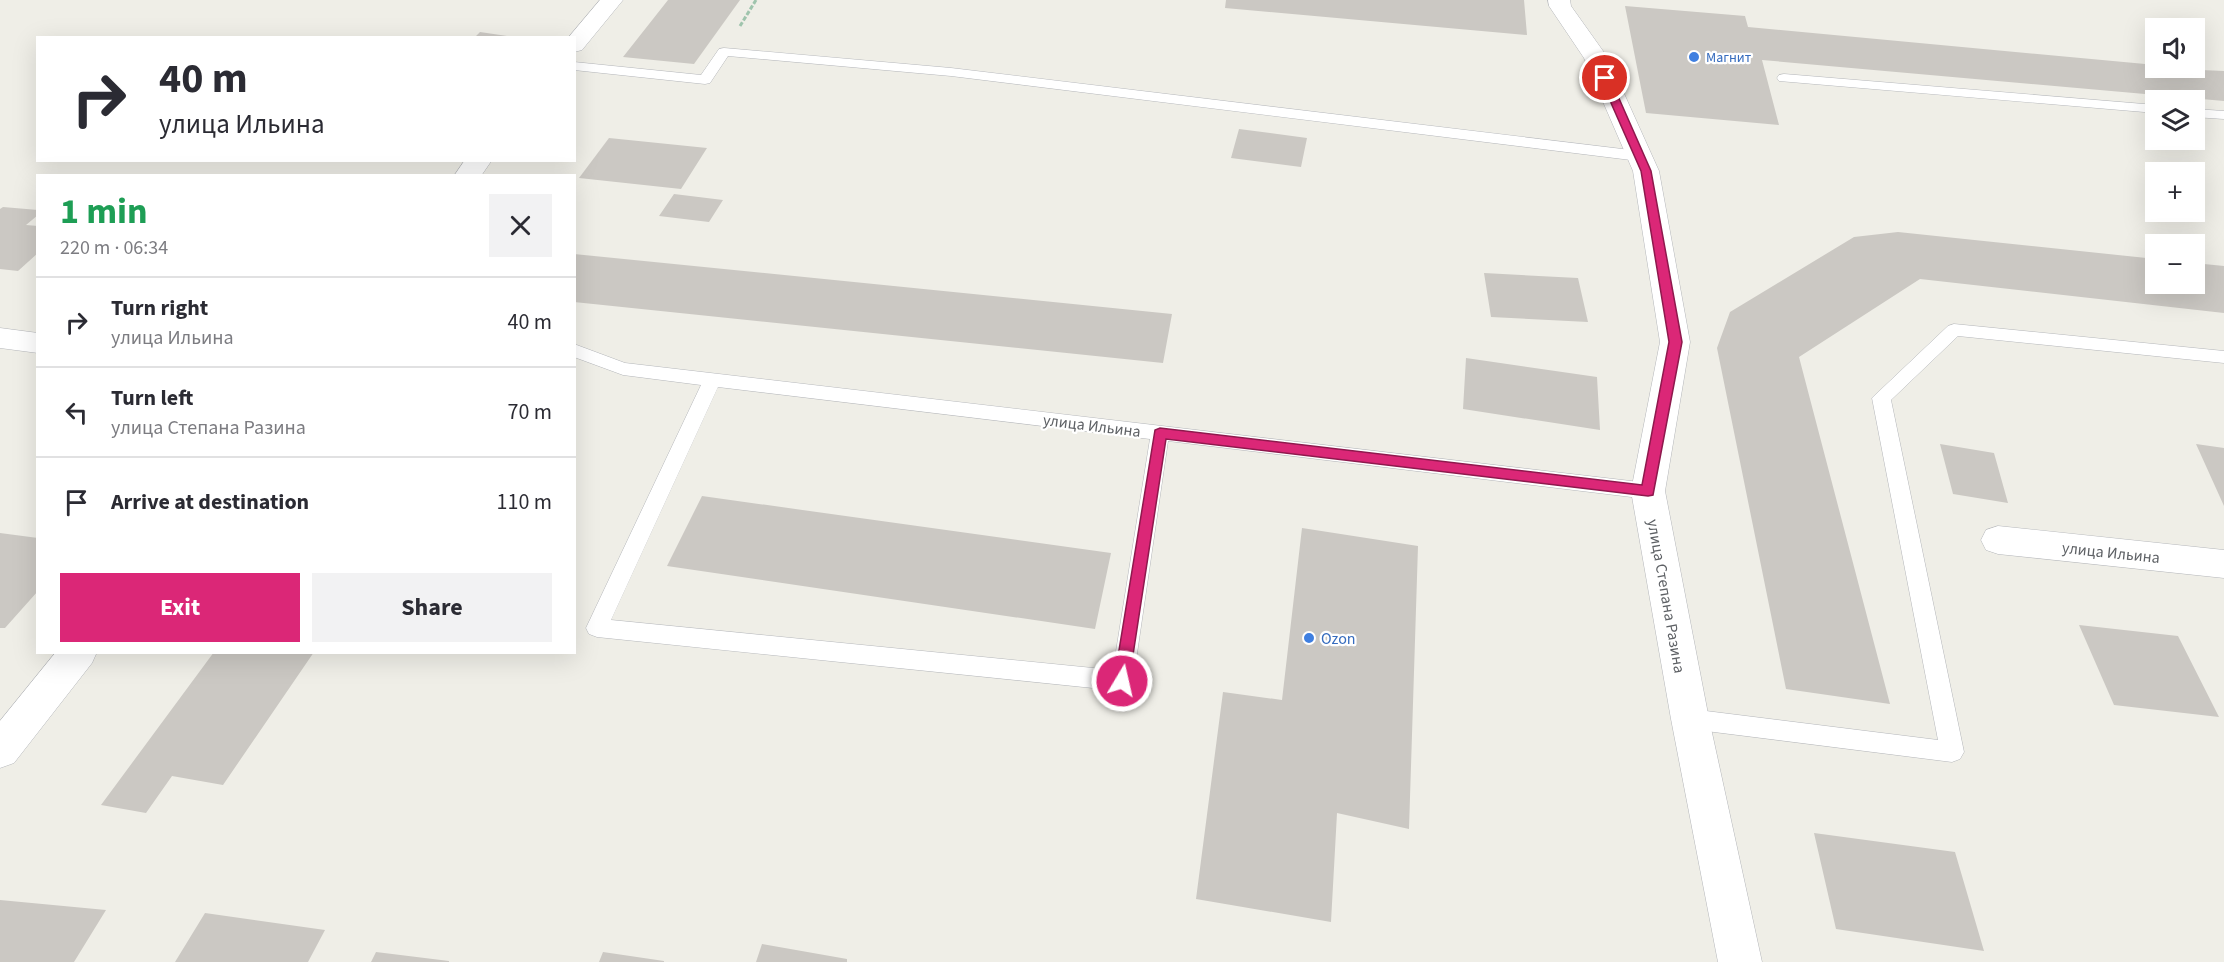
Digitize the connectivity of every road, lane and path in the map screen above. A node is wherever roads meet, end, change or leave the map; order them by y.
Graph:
1 (612, 0) edge
2 (1559, 0) edge
3 (576, 43) edge
4 (576, 66) edge
5 (1784, 78) dead end
6 (2145, 108) edge
7 (2205, 113) edge
8 (2224, 115) edge
9 (1639, 156) junction
10 (0, 338) edge
11 (36, 343) edge
12 (576, 351) edge
13 (2224, 357) edge
14 (712, 380) junction
15 (1160, 433) junction
16 (1648, 491) junction
17 (1998, 540) dead end
18 (2224, 564) edge
19 (77, 654) edge
20 (1690, 719) junction
21 (0, 750) edge
22 (1740, 962) edge

1 - 3 street
2 - 9 street, улица Степана Разина
4 - 9 lane
5 - 6 lane
7 - 8 lane
9 - 16 street, улица Степана Разина
10 - 11 street
12 - 14 lane, улица Ильина
13 - 20 lane
14 - 15 lane, улица Ильина
14 - 15 lane
15 - 16 lane, улица Ильина
16 - 20 street, улица Степана Разина
17 - 18 street, улица Ильина
19 - 21 street
20 - 22 street, улица Степана Разина

